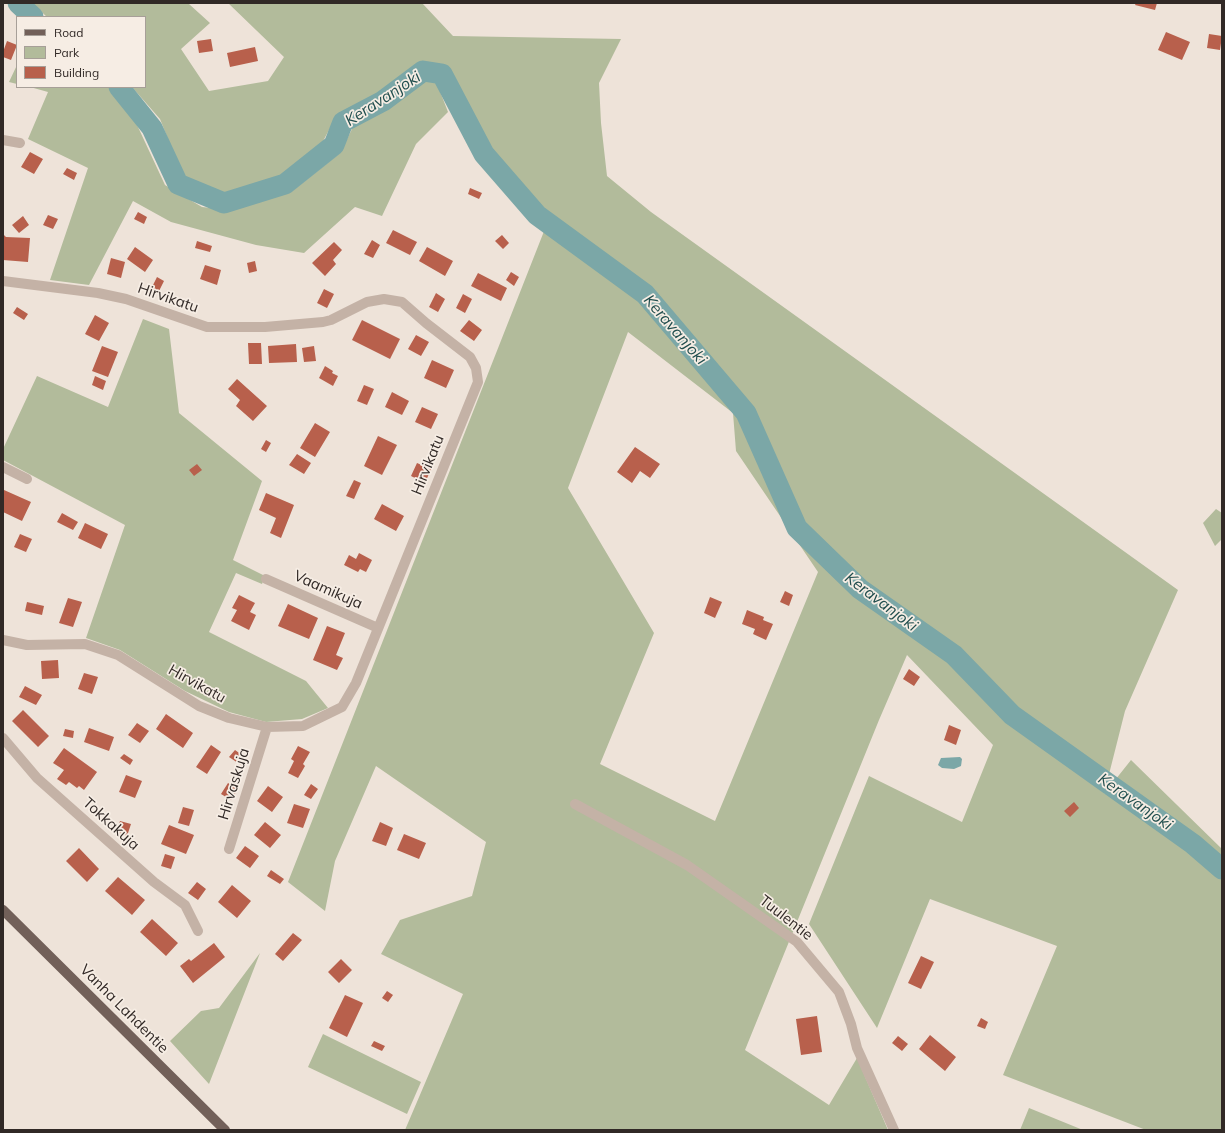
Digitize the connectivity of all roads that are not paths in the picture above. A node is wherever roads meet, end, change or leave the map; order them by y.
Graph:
1 (3, 140) edge
2 (20, 143) dead end
3 (3, 281) edge
4 (3, 467) edge
5 (27, 479) dead end
6 (266, 578) dead end
7 (378, 628) junction
8 (3, 640) edge
9 (267, 727) junction
10 (3, 738) edge
11 (576, 804) dead end
12 (229, 849) dead end
13 (3, 910) edge
14 (198, 931) dead end
15 (225, 1130) edge
16 (894, 1130) edge

1 - 2 street
3 - 7 street, Hirvikatu
4 - 5 street
6 - 7 street, Vaamikuja
7 - 9 street, Hirvikatu
8 - 9 street, Hirvikatu
9 - 12 street, Hirvaskuja
10 - 14 street, Tokkakuja
11 - 16 street, Tuulentie
13 - 15 main road, Vanha Lahdentie

